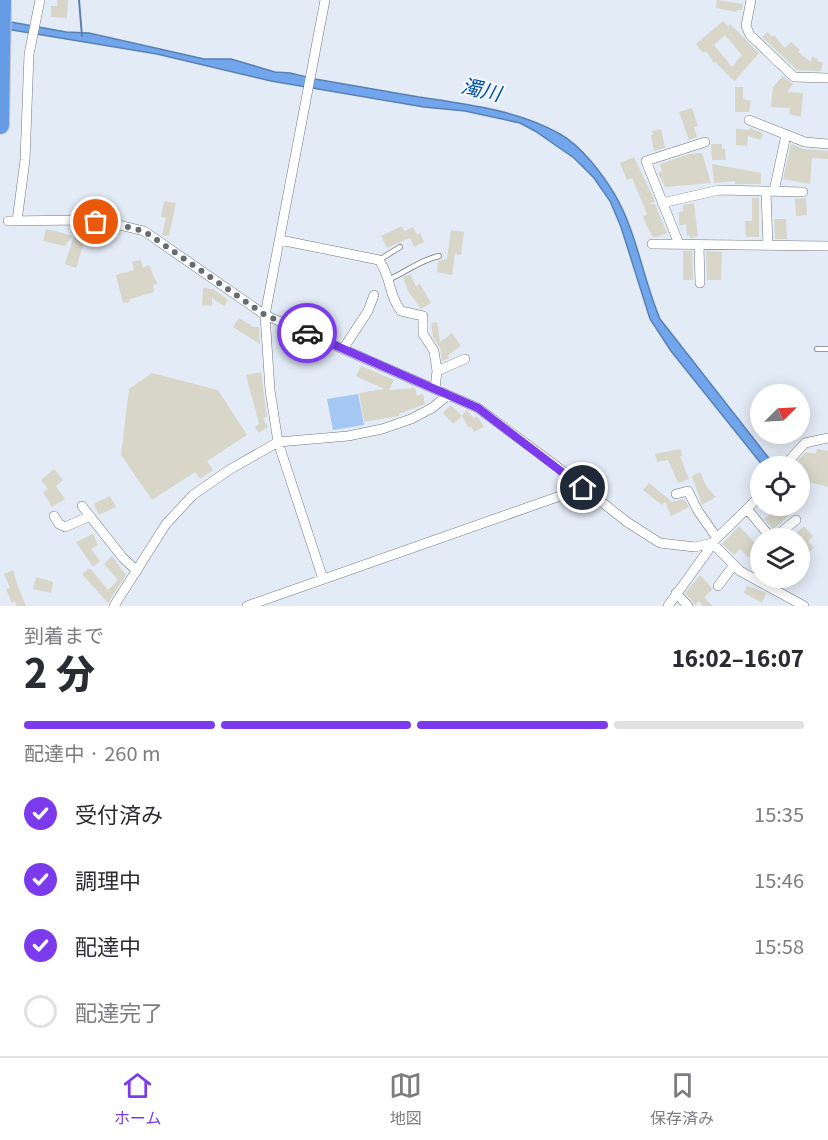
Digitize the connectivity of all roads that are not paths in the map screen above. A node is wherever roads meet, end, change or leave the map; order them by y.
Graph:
1 (2, 0) edge
2 (40, 0) edge
3 (325, 0) edge
4 (751, 0) edge
5 (828, 78) edge
6 (749, 120) dead end
7 (0, 125) edge
8 (786, 135) junction
9 (705, 142) dead end
10 (828, 144) edge
11 (770, 191) junction
12 (802, 192) dead end
13 (662, 203) junction
14 (280, 240) junction
15 (652, 244) dead end
16 (679, 244) junction
17 (699, 244) junction
18 (768, 245) junction
19 (828, 246) edge
20 (400, 247) dead end
21 (439, 256) dead end
22 (379, 260) junction
23 (390, 279) junction
24 (700, 283) dead end
25 (374, 295) dead end
26 (265, 315) junction
27 (343, 349) junction
28 (817, 349) dead end
29 (828, 349) edge
30 (465, 359) dead end
31 (437, 371) junction
32 (435, 389) junction
33 (448, 395) junction
34 (828, 438) edge
35 (278, 442) junction
36 (794, 456) edge
37 (583, 488) junction
38 (676, 494) dead end
39 (82, 506) dead end
40 (750, 508) edge
41 (748, 510) junction
42 (54, 516) dead end
43 (88, 517) junction
44 (796, 520) dead end
45 (763, 528) edge
46 (785, 528) edge
47 (714, 540) junction
48 (734, 565) junction
49 (137, 571) junction
50 (323, 579) junction
51 (718, 586) dead end
52 (676, 593) junction
53 (114, 606) edge
54 (247, 606) edge
55 (668, 606) edge
56 (687, 606) edge
57 (804, 606) edge

1 - 7 highway
2 - 26 street
3 - 14 street
4 - 5 street
6 - 8 street
8 - 10 street
8 - 11 street
9 - 13 street
11 - 12 street
11 - 13 street
11 - 18 street
13 - 16 street
14 - 22 street
14 - 26 street
15 - 16 street
16 - 17 street
17 - 18 street
17 - 24 street
18 - 19 street
20 - 22 lane
21 - 23 lane
22 - 23 street
23 - 31 street
25 - 27 street
26 - 27 street
26 - 35 street
27 - 32 street
28 - 29 lane
30 - 31 street
31 - 32 street
32 - 33 street
33 - 35 street
33 - 37 street
34 - 36 street
35 - 49 street
35 - 50 street
37 - 47 street
37 - 50 street
38 - 47 street
39 - 43 street
40 - 41 street
41 - 45 street
41 - 47 street
42 - 43 street
43 - 49 street
44 - 46 street
47 - 48 street
47 - 52 street
48 - 51 street
48 - 57 street
49 - 53 street
50 - 54 street
52 - 55 street
52 - 56 street

